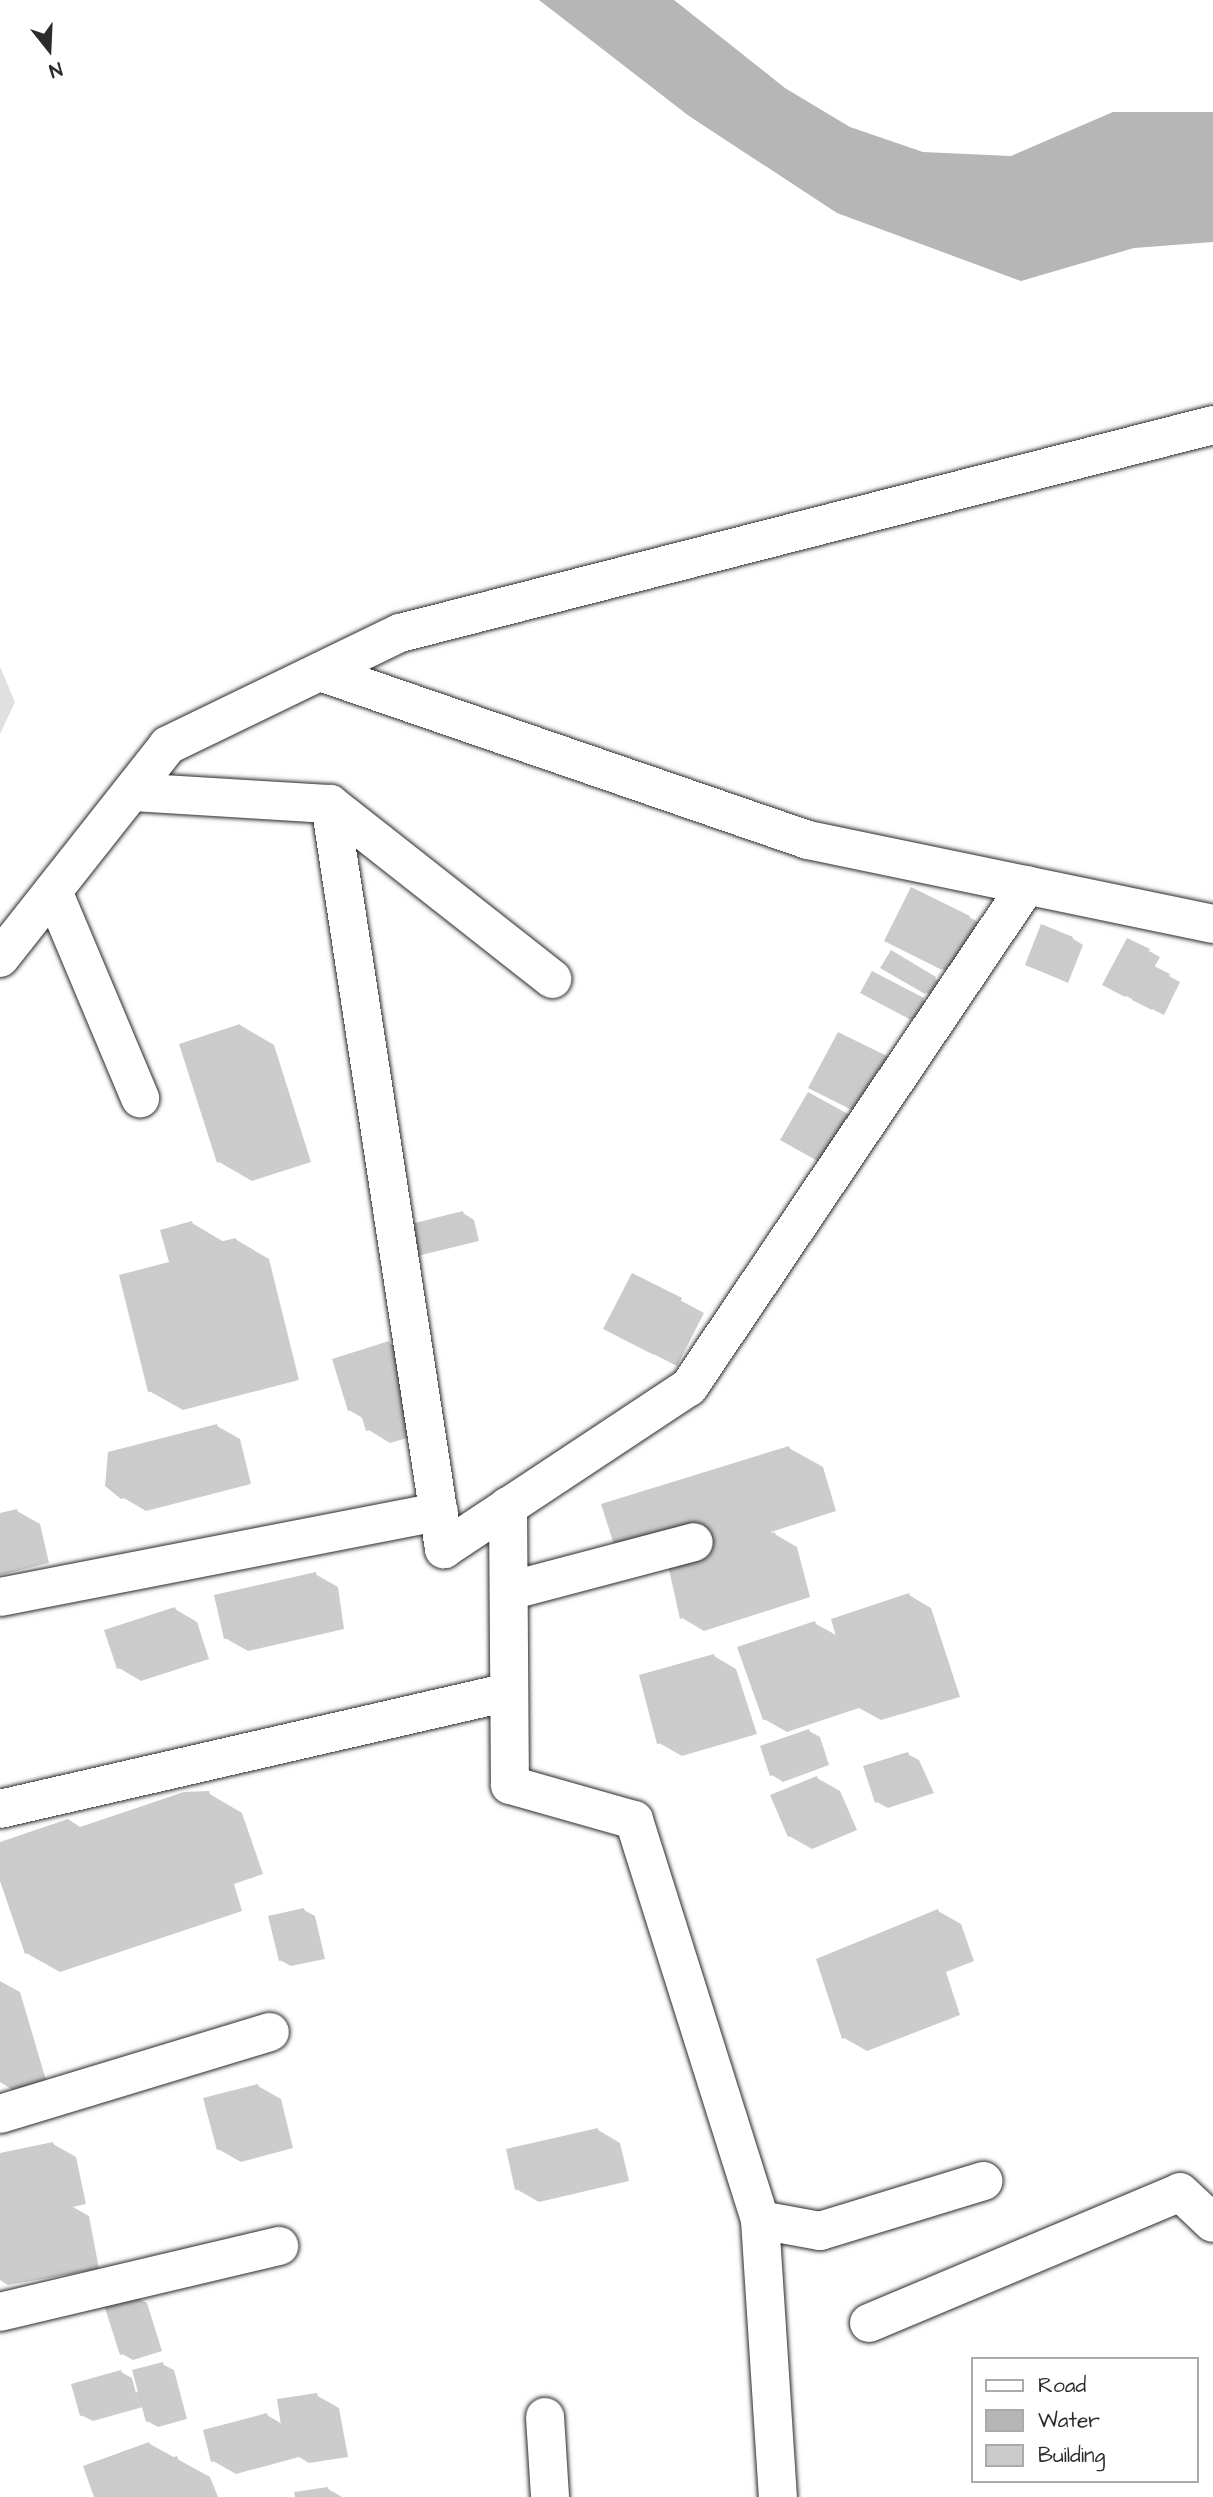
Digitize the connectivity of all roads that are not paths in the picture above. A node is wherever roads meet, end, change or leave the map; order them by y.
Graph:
1 (1213, 425) edge
2 (320, 672) junction
3 (132, 792) junction
4 (330, 804) junction
5 (1027, 885) junction
6 (53, 891) junction
7 (1213, 924) edge
8 (0, 958) edge
9 (552, 979) dead end
10 (140, 1098) dead end
11 (508, 1506) junction
12 (439, 1512) junction
13 (694, 1542) dead end
14 (509, 1591) junction
15 (0, 1597) edge
16 (509, 1692) junction
17 (0, 1809) edge
18 (270, 2032) dead end
19 (0, 2114) edge
20 (984, 2180) dead end
21 (760, 2220) junction
22 (1213, 2222) edge
23 (279, 2246) dead end
24 (0, 2312) edge
25 (869, 2323) dead end
26 (545, 2417) dead end
27 (550, 2497) edge
28 (778, 2497) edge

1 - 2 main road
2 - 3 main road
2 - 5 main road
3 - 4 main road
3 - 6 main road
4 - 9 main road
4 - 12 main road
5 - 7 main road
5 - 11 main road
6 - 8 main road
6 - 10 main road
11 - 12 main road
11 - 14 main road
12 - 15 main road
13 - 14 main road
14 - 16 main road
16 - 17 main road
16 - 21 main road
18 - 19 main road
20 - 21 main road
21 - 28 main road
22 - 25 main road
23 - 24 main road
26 - 27 main road

